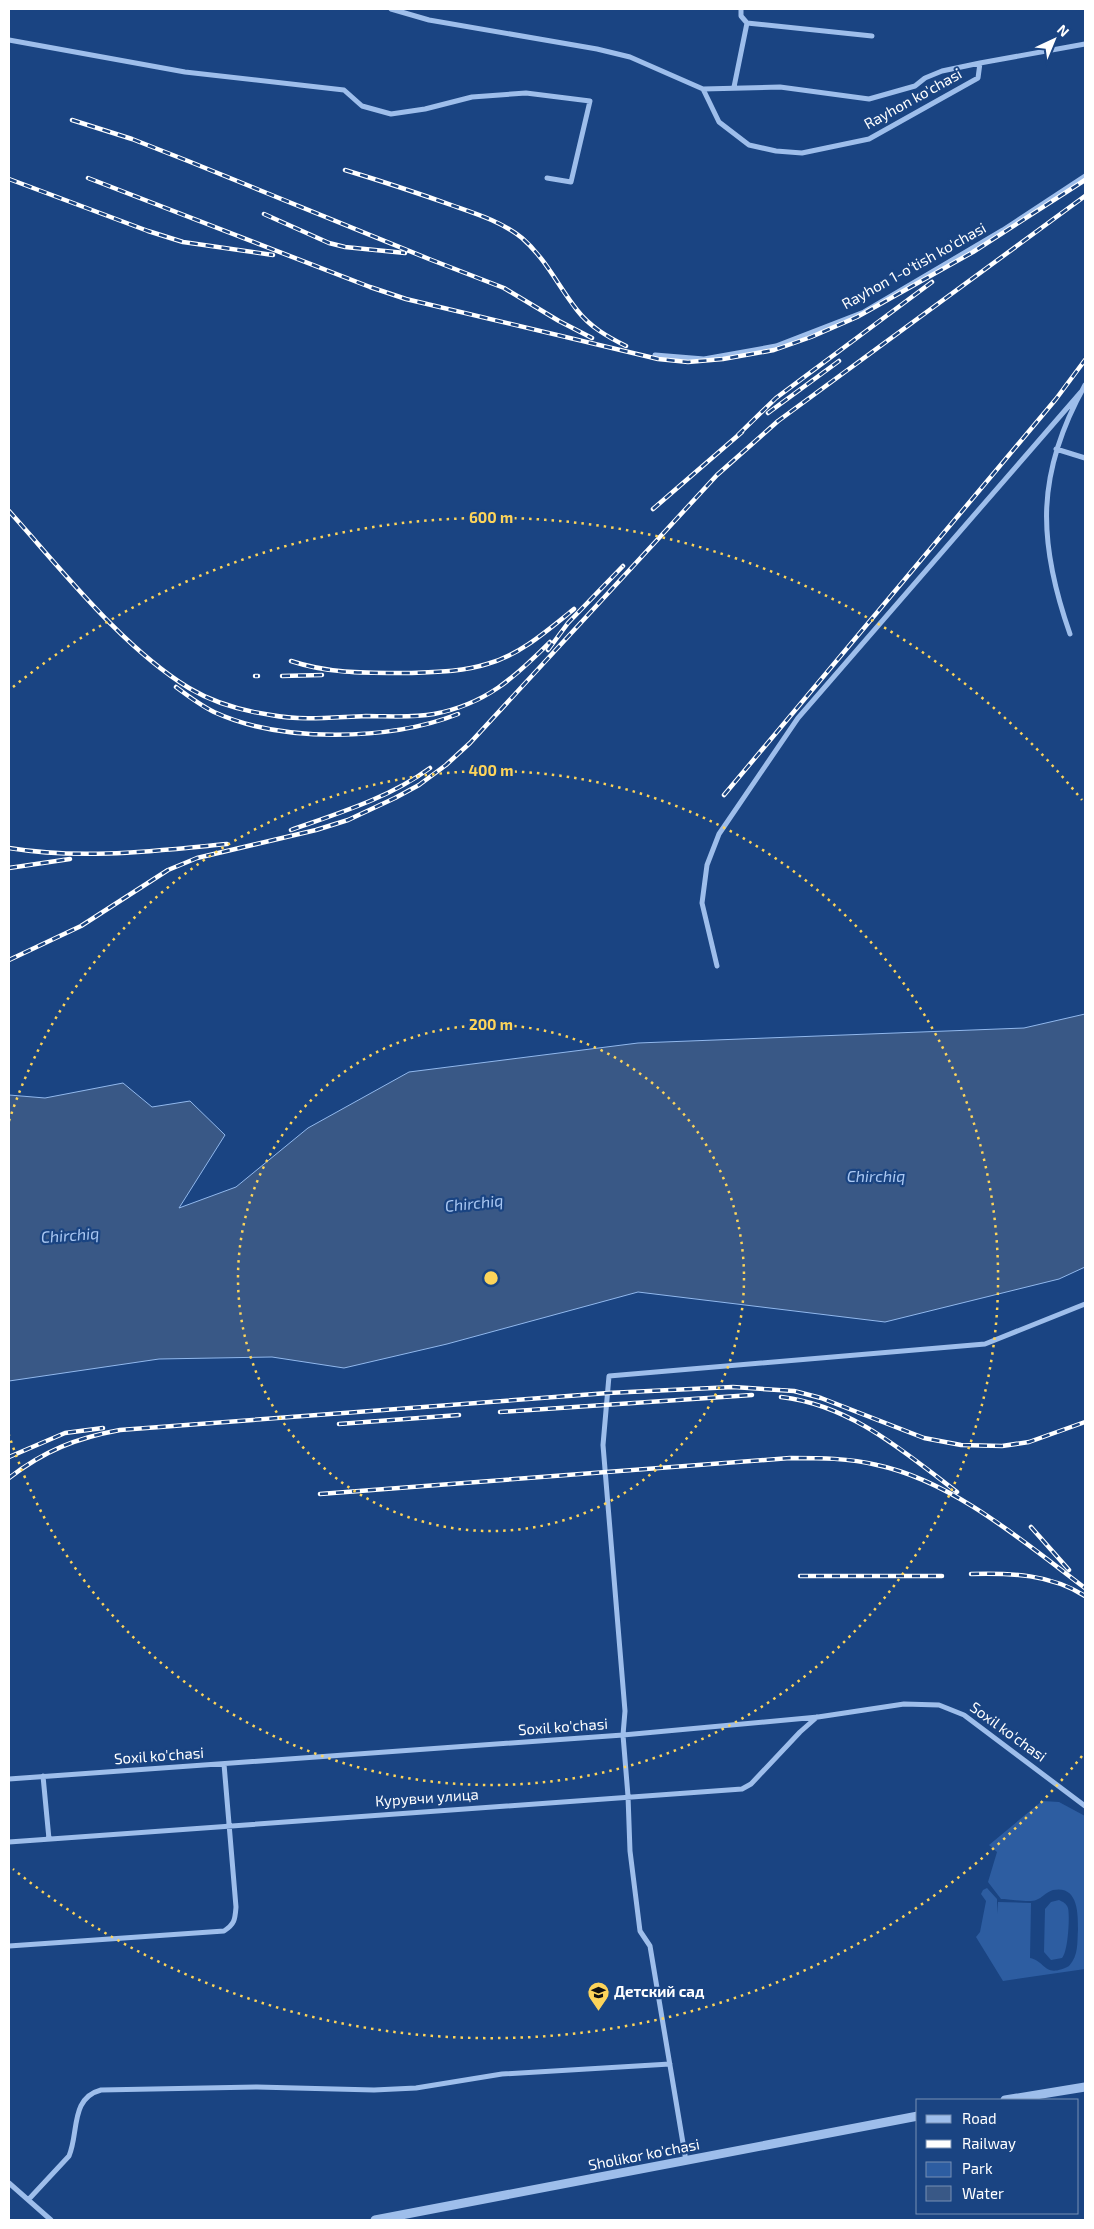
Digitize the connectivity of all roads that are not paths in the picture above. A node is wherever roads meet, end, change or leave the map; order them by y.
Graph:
1 (391, 9) edge
2 (742, 9) edge
3 (746, 23) junction
4 (872, 36) dead end
5 (9, 40) edge
6 (1085, 44) edge
7 (980, 63) junction
8 (734, 87) junction
9 (703, 89) junction
10 (1085, 176) edge
11 (547, 178) dead end
12 (654, 354) dead end
13 (1085, 385) edge
14 (1081, 392) junction
15 (1056, 449) junction
16 (1085, 458) edge
17 (1070, 634) dead end
18 (717, 966) dead end
19 (1085, 1304) edge
20 (818, 1716) junction
21 (623, 1735) junction
22 (224, 1764) junction
23 (43, 1776) junction
24 (9, 1779) edge
25 (628, 1796) junction
26 (1085, 1806) edge
27 (229, 1824) junction
28 (49, 1839) junction
29 (9, 1842) edge
30 (9, 1946) edge
31 (670, 2064) junction
32 (1085, 2087) edge
33 (1011, 2099) edge
34 (916, 2116) edge
35 (686, 2161) junction
36 (9, 2183) edge
37 (29, 2200) junction
38 (51, 2220) edge
39 (375, 2220) edge

1 - 9 street
2 - 3 street
3 - 4 street
3 - 8 street
5 - 11 street
6 - 7 street, Rayhon ko'chasi
7 - 8 street
7 - 9 street, Rayhon ko'chasi
8 - 9 street
10 - 12 street, Rayhon 1-o'tish ko'chasi
13 - 14 street
14 - 15 street
14 - 18 street
15 - 16 street
15 - 17 street
19 - 21 street
20 - 21 street, Soxil ko'chasi
20 - 25 street, Курувчи улица
20 - 26 street, Soxil ko'chasi
21 - 22 street, Soxil ko'chasi
21 - 25 street
22 - 23 street, Soxil ko'chasi
22 - 27 street
23 - 24 street, Soxil ko'chasi
23 - 28 street
25 - 27 street, Курувчи улица
25 - 31 street
27 - 28 street, Курувчи улица
27 - 30 street
28 - 29 street, Курувчи улица
31 - 35 street
31 - 37 street
32 - 33 street
34 - 35 street, Sholikor ko'chasi
35 - 39 street, Sholikor ko'chasi
36 - 37 street
37 - 38 street

